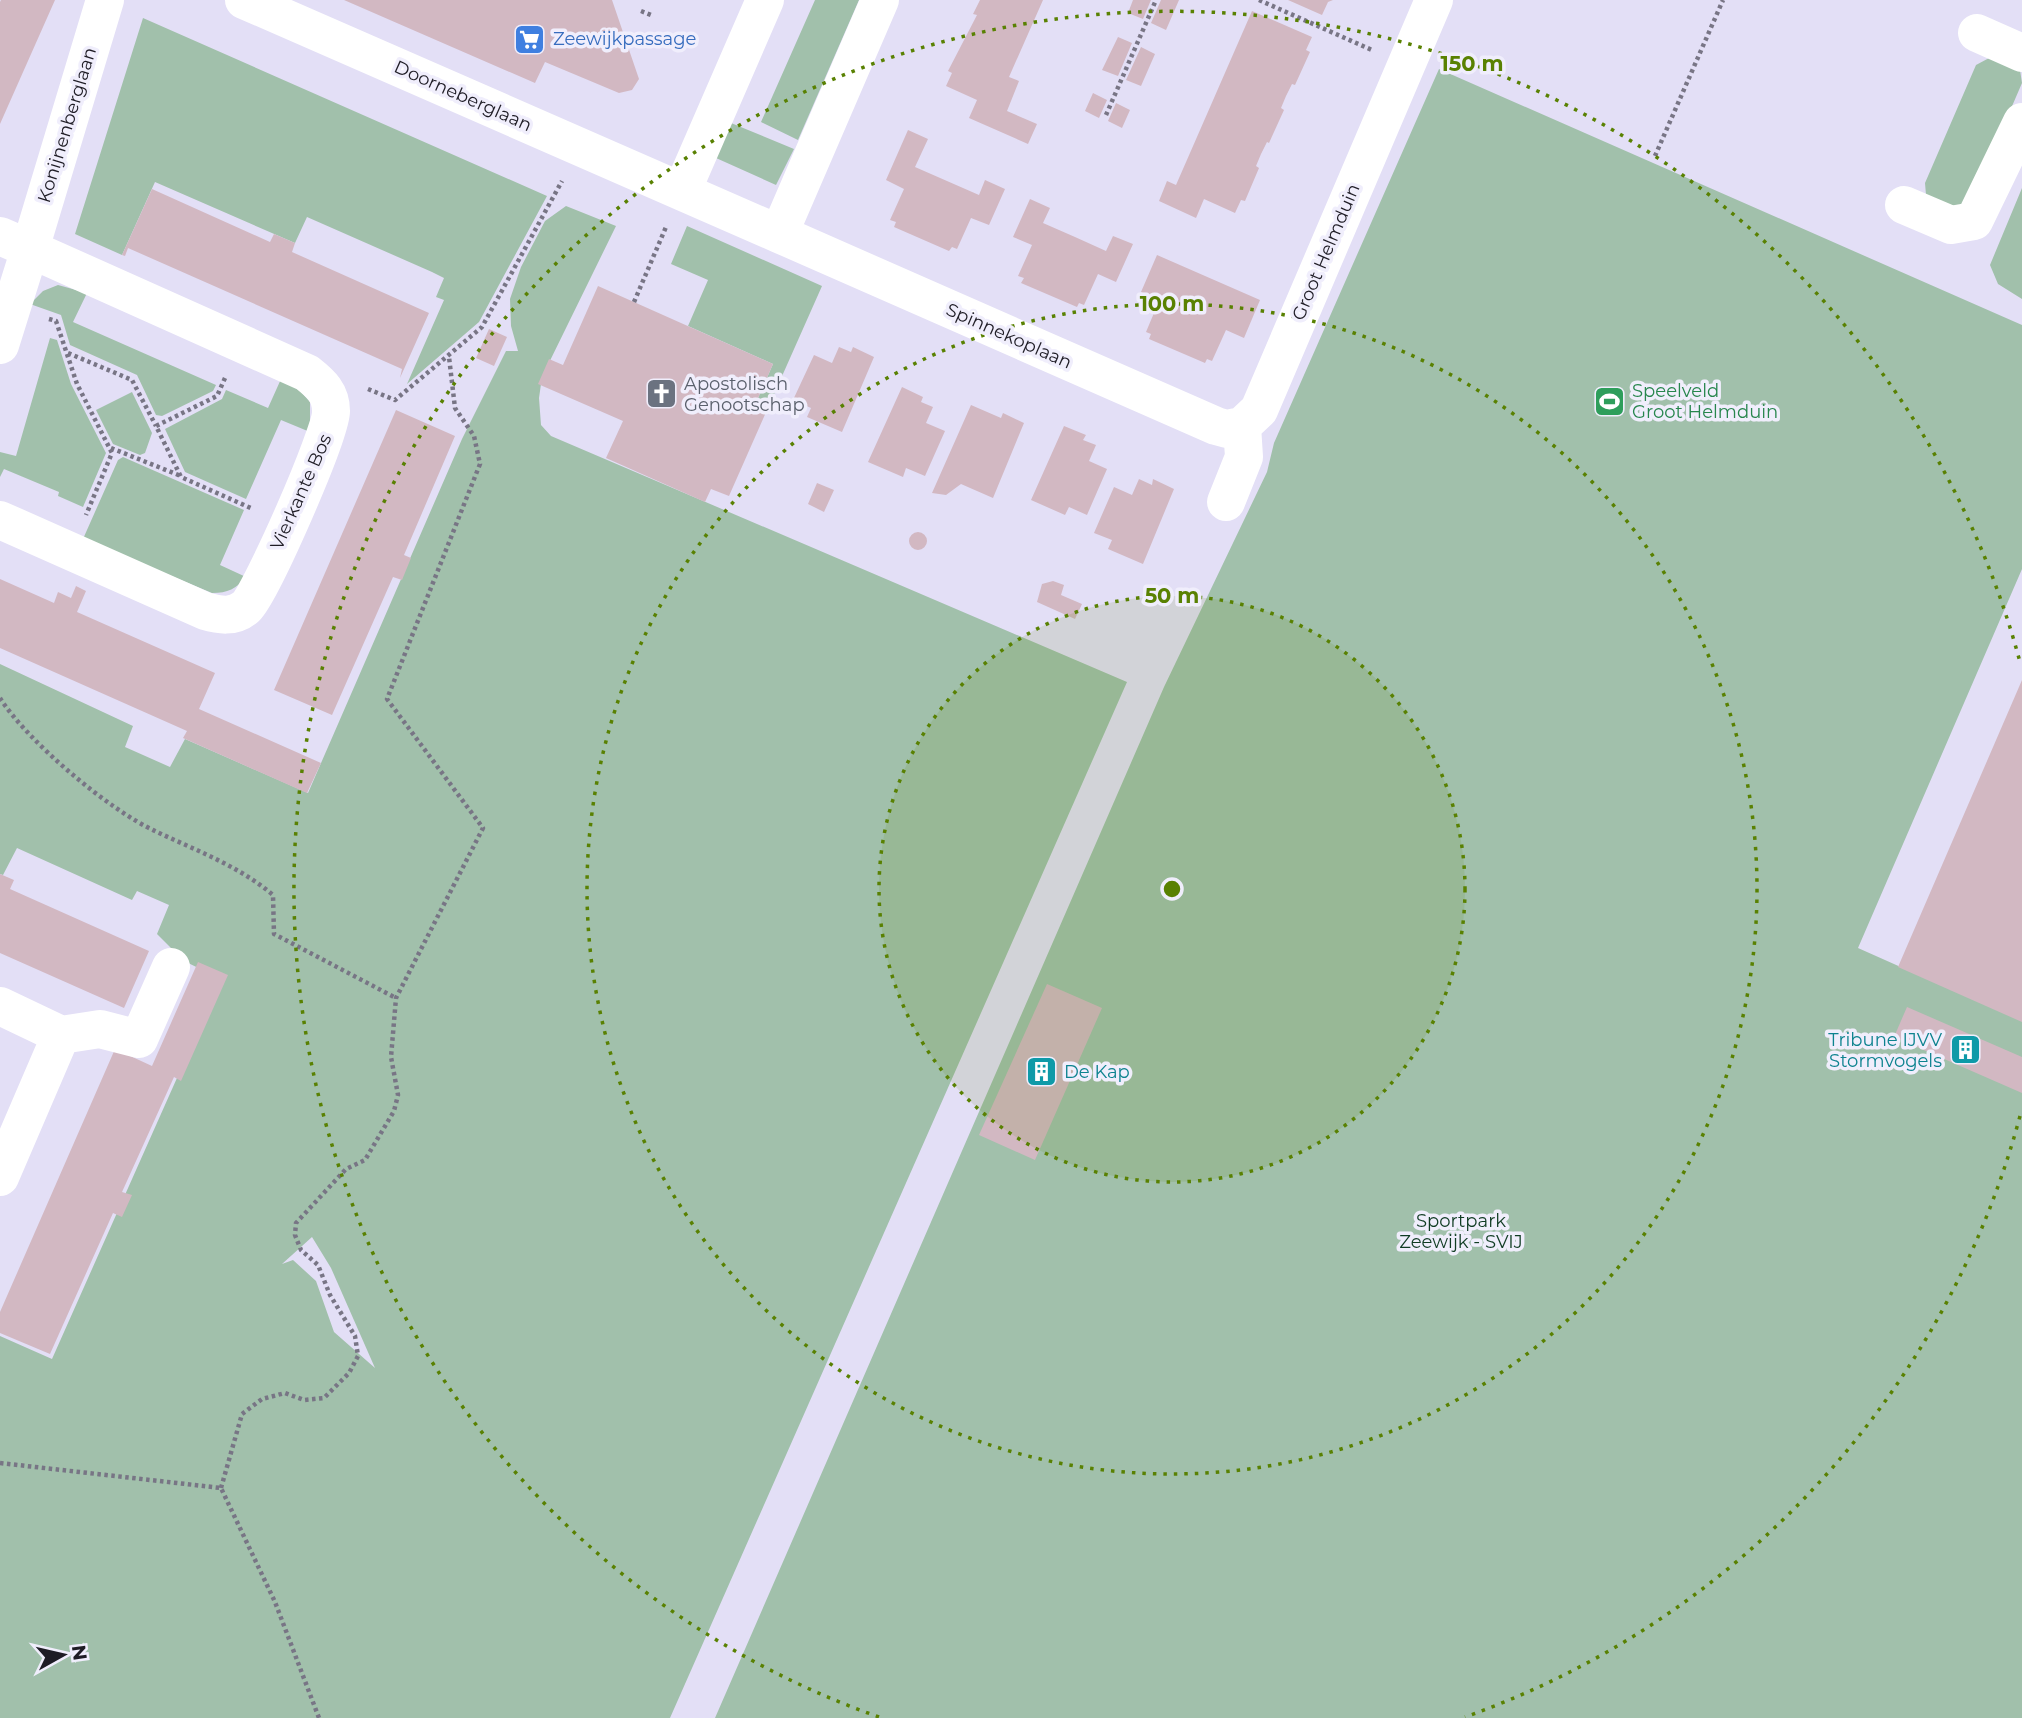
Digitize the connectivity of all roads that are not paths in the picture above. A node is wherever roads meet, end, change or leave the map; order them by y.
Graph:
1 (105, 0) edge
2 (244, 0) edge
3 (765, 0) edge
4 (880, 0) edge
5 (1434, 0) edge
6 (1978, 33) dead end
7 (2022, 52) edge
8 (2022, 121) edge
9 (682, 191) junction
10 (1904, 205) dead end
11 (779, 234) junction
12 (15, 243) edge
13 (0, 345) edge
14 (1242, 426) junction
15 (1226, 502) dead end
16 (0, 520) edge
17 (171, 967) dead end
18 (0, 1006) edge
19 (61, 1035) junction
20 (0, 1177) edge

1 - 12 street, Konijnenberglaan
2 - 9 street, Doorneberglaan
3 - 9 street
4 - 11 street
5 - 14 street, Groot Helmduin
6 - 7 street
8 - 10 street
9 - 11 street, Doorneberglaan
11 - 14 street, Spinnekoplaan
12 - 13 street
12 - 16 street, Vierkante Bos
14 - 15 street
17 - 19 street
18 - 19 street
19 - 20 street

